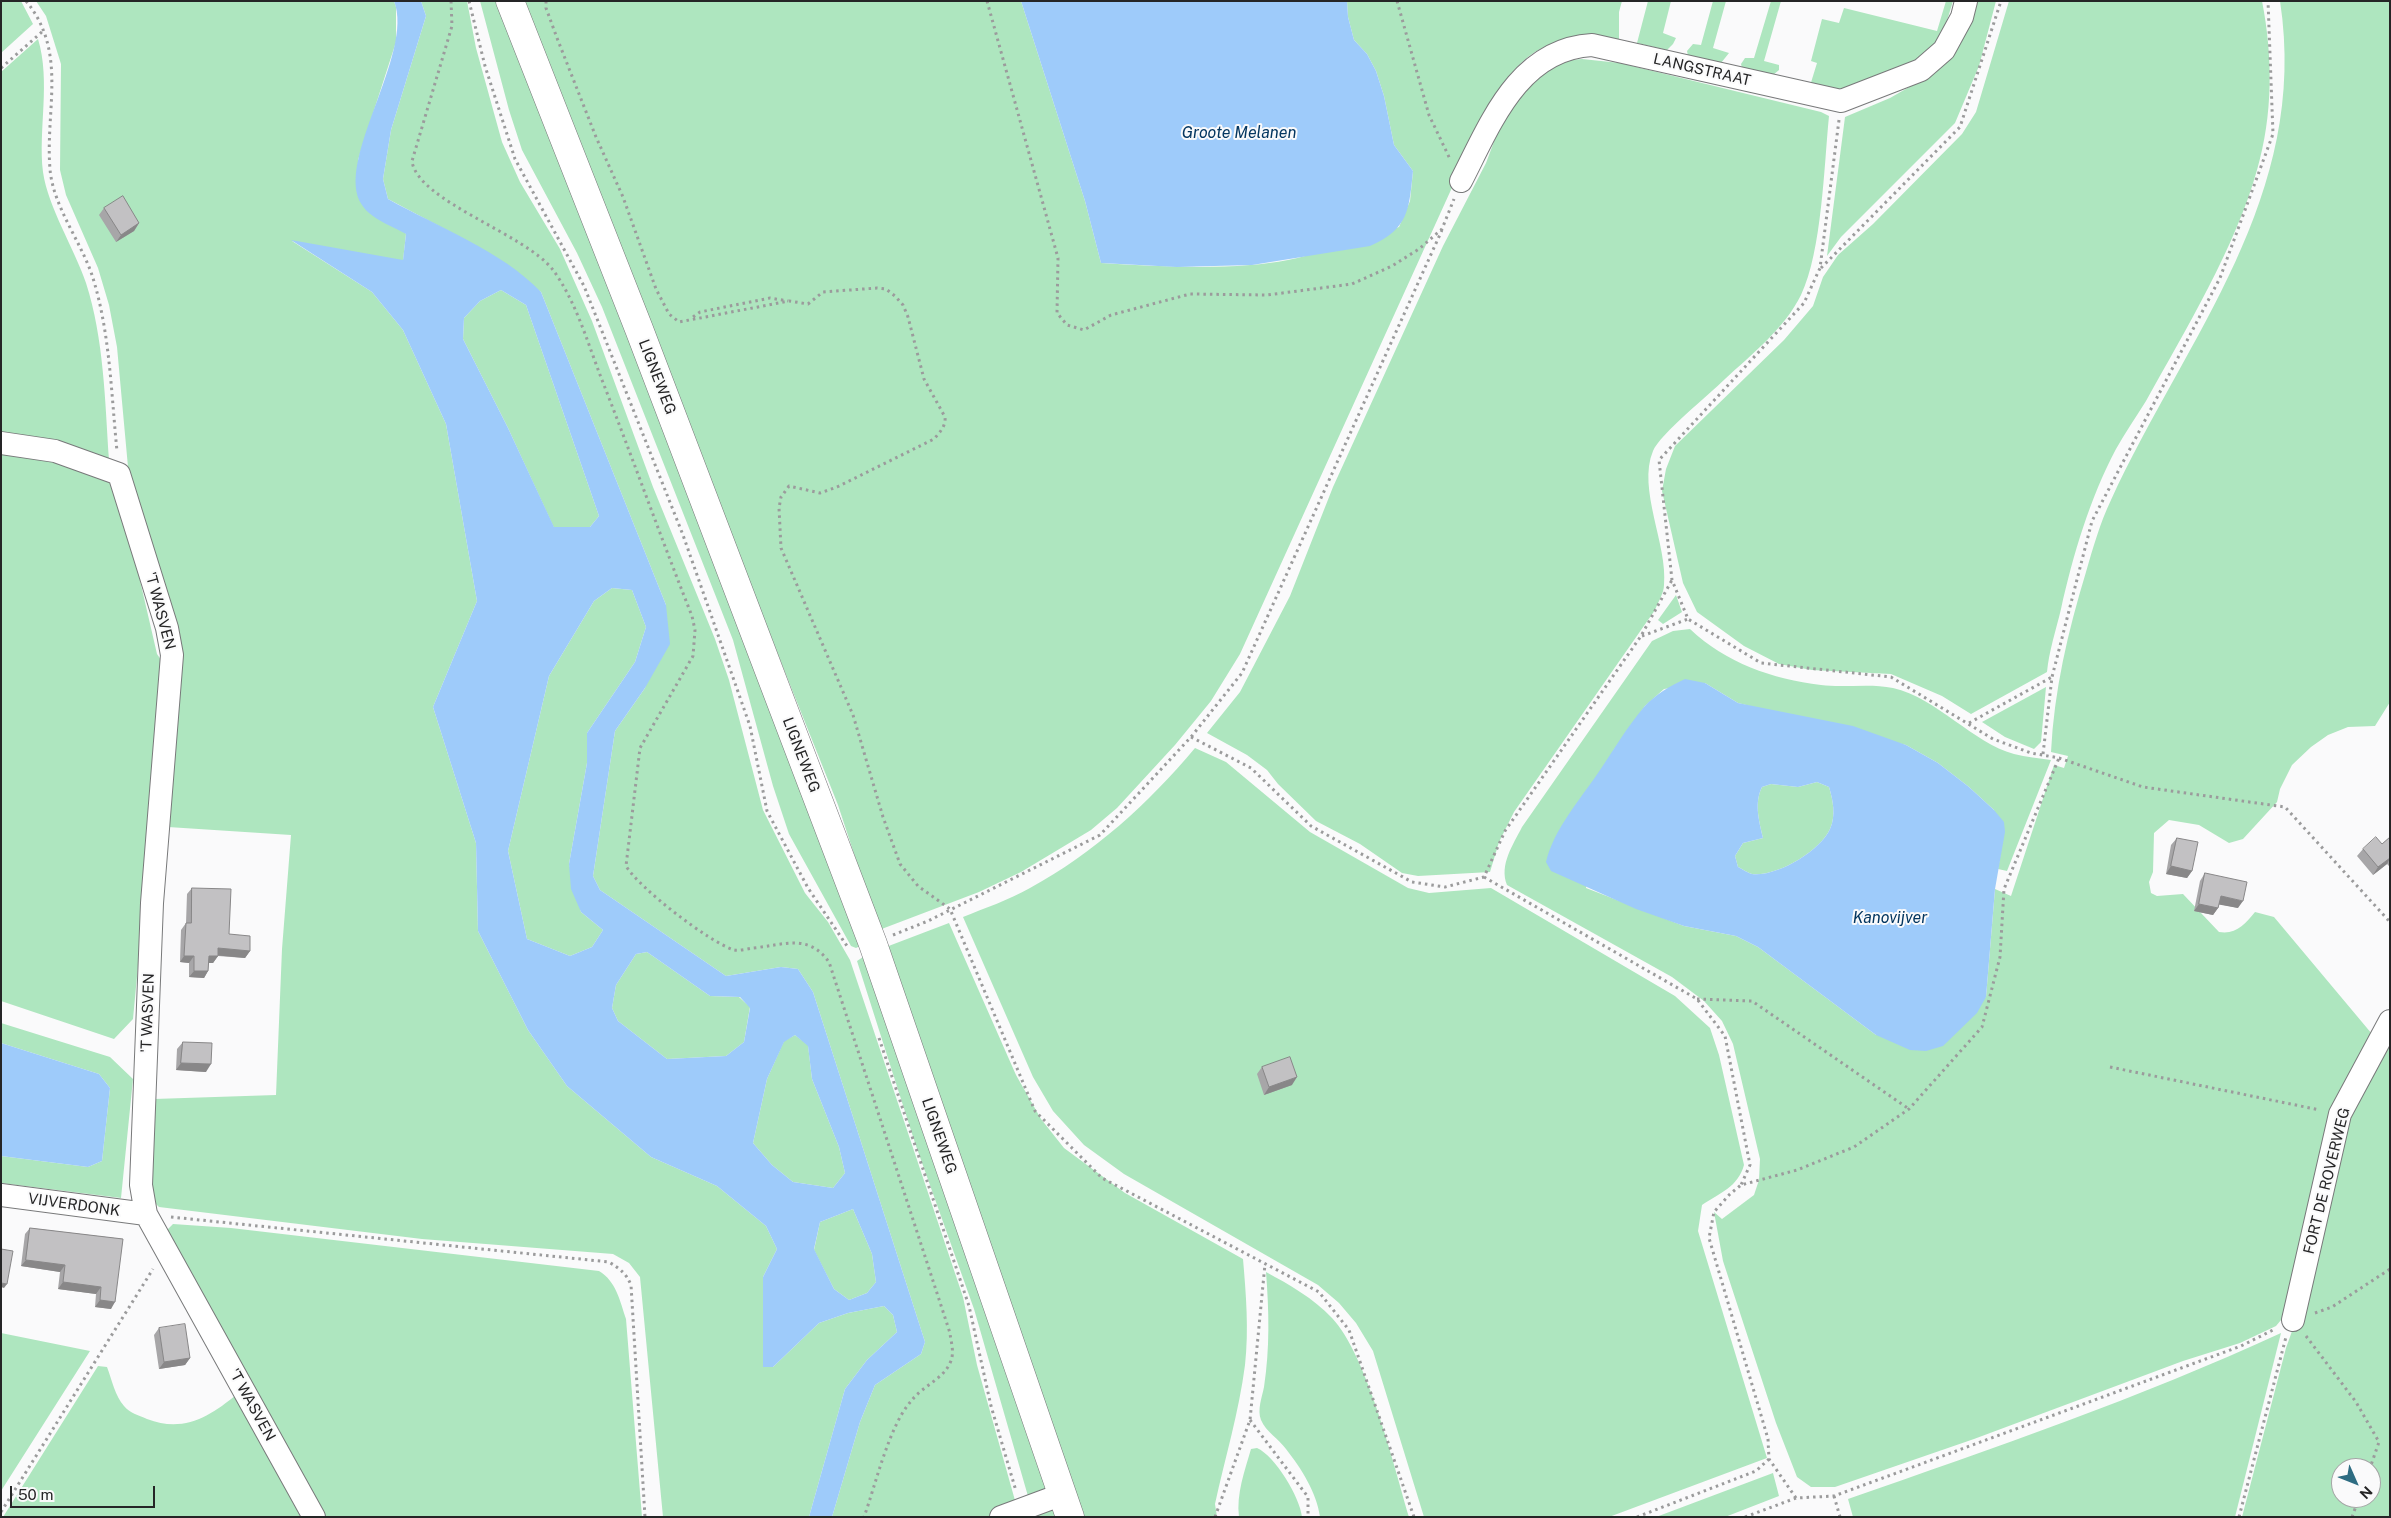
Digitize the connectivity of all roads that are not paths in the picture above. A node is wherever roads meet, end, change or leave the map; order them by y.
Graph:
1 (510, 1) edge
2 (1966, 1) edge
3 (1461, 181) road end
4 (1, 443) edge
5 (2390, 1021) edge
6 (1, 1195) edge
7 (146, 1214) junction
8 (2293, 1320) road end
9 (1067, 1505) edge
10 (1011, 1513) edge
11 (314, 1517) edge

1 - 9 street, LIGNEWEG
2 - 3 street, LANGSTRAAT
4 - 7 street, 'T WASVEN
5 - 8 street, FORT DE ROVERWEG
6 - 7 street, VIJVERDONK
7 - 11 street, 'T WASVEN
9 - 10 street

